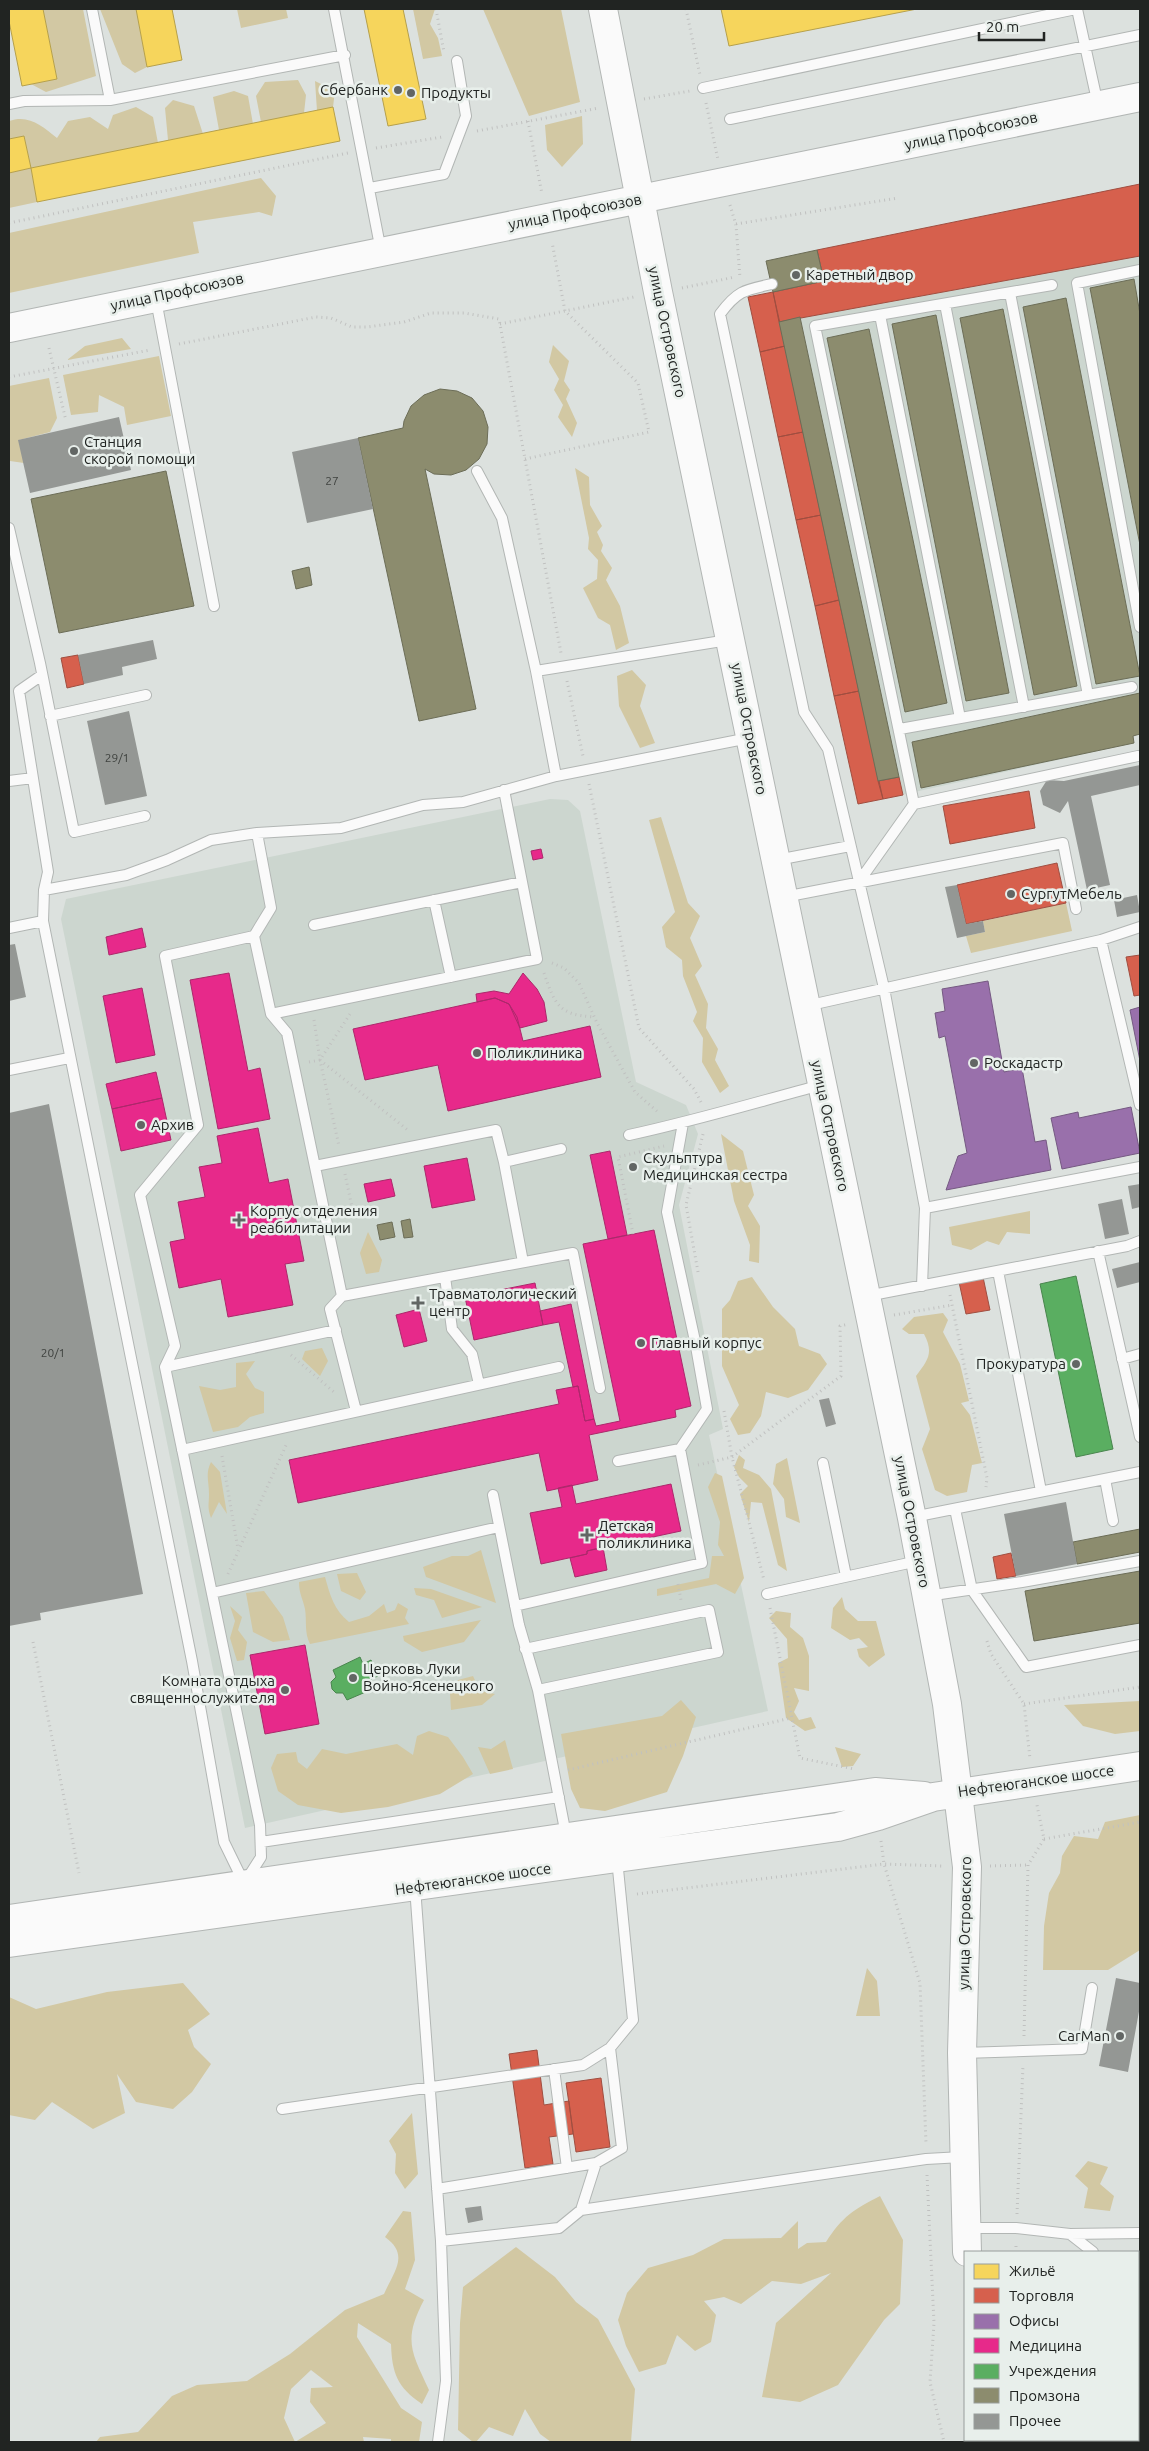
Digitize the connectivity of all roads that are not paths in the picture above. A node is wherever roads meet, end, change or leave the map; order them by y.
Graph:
1 (92, 9) edge
2 (334, 9) edge
3 (603, 9) edge
4 (1076, 9) edge
5 (1140, 35) edge
6 (1085, 46) junction
7 (345, 55) junction
8 (457, 61) dead end
9 (703, 88) road end
10 (1140, 97) edge
11 (110, 100) junction
12 (9, 104) edge
13 (1098, 106) junction
14 (730, 119) dead end
15 (370, 188) junction
16 (640, 199) junction
17 (381, 250) junction
18 (1140, 270) edge
19 (772, 284) dead end
20 (1052, 285) dead end
21 (1010, 293) junction
22 (156, 296) junction
23 (945, 304) junction
24 (880, 315) junction
25 (9, 328) edge
26 (477, 471) dead end
27 (9, 528) edge
28 (214, 606) dead end
29 (1140, 627) edge
30 (731, 639) junction
31 (536, 671) junction
32 (42, 675) junction
33 (1132, 688) dead end
34 (1088, 695) junction
35 (146, 696) dead end
36 (1024, 707) junction
37 (50, 716) junction
38 (960, 718) junction
39 (900, 729) junction
40 (750, 737) junction
41 (1138, 756) dead end
42 (556, 776) junction
43 (33, 778) junction
44 (9, 782) edge
45 (504, 790) junction
46 (914, 804) junction
47 (145, 816) dead end
48 (258, 833) junction
49 (850, 846) junction
50 (775, 860) junction
51 (522, 882) junction
52 (858, 883) junction
53 (44, 890) junction
54 (783, 898) junction
55 (434, 900) junction
56 (1076, 909) dead end
57 (43, 921) junction
58 (314, 925) dead end
59 (1140, 927) edge
60 (9, 928) edge
61 (254, 936) junction
62 (1101, 940) junction
63 (451, 977) junction
64 (884, 988) junction
65 (805, 1006) junction
66 (271, 1014) junction
67 (70, 1058) junction
68 (9, 1070) edge
69 (822, 1085) junction
70 (1140, 1106) edge
71 (679, 1124) junction
72 (630, 1135) dead end
73 (561, 1149) dead end
74 (504, 1162) junction
75 (315, 1166) junction
76 (1140, 1167) edge
77 (925, 1208) junction
78 (1140, 1241) edge
79 (1098, 1251) junction
80 (523, 1262) junction
81 (998, 1271) junction
82 (444, 1277) junction
83 (922, 1286) junction
84 (342, 1296) junction
85 (868, 1307) junction
86 (336, 1330) junction
87 (1140, 1354) edge
88 (1122, 1359) junction
89 (165, 1367) junction
90 (559, 1367) dead end
91 (479, 1384) junction
92 (600, 1388) dead end
93 (356, 1411) junction
94 (1140, 1437) edge
95 (680, 1449) junction
96 (182, 1450) junction
97 (618, 1461) dead end
98 (823, 1463) dead end
99 (1140, 1472) edge
100 (1104, 1479) junction
101 (1042, 1491) junction
102 (493, 1496) dead end
103 (955, 1509) junction
104 (912, 1518) junction
105 (1113, 1521) dead end
106 (499, 1527) junction
107 (919, 1561) junction
108 (1140, 1561) edge
109 (846, 1576) junction
110 (972, 1590) junction
111 (216, 1591) junction
112 (768, 1594) road end
113 (926, 1596) junction
114 (515, 1606) junction
115 (1140, 1644) edge
116 (525, 1650) junction
117 (538, 1690) junction
118 (1140, 1766) edge
119 (959, 1793) junction
120 (559, 1797) junction
121 (933, 1797) junction
122 (566, 1836) junction
123 (261, 1842) junction
124 (617, 1859) junction
125 (244, 1884) junction
126 (415, 1887) junction
127 (9, 1919) edge
128 (9, 1943) edge
129 (1092, 1988) dead end
130 (610, 2048) junction
131 (962, 2053) junction
132 (554, 2069) junction
133 (431, 2087) junction
134 (282, 2109) dead end
135 (964, 2157) junction
136 (596, 2163) junction
137 (567, 2168) junction
138 (437, 2189) junction
139 (581, 2210) junction
140 (1140, 2233) edge
141 (1070, 2234) junction
142 (966, 2240) edge
143 (440, 2241) junction
144 (1092, 2251) edge
145 (1139, 2322) edge
146 (1139, 2336) edge
147 (438, 2442) edge

1 - 11 lane
2 - 7 lane
3 - 16 main road, улица Островского
4 - 6 lane
4 - 9 lane
5 - 6 lane
6 - 13 lane
6 - 14 lane
7 - 11 lane
7 - 15 lane
8 - 15 lane
10 - 13 main road, улица Профсоюзов
11 - 12 lane
13 - 16 main road, улица Профсоюзов
15 - 17 lane
16 - 17 main road, улица Профсоюзов
16 - 30 main road, улица Островского
17 - 22 main road, улица Профсоюзов
18 - 29 lane
19 - 49 lane
20 - 21 lane
21 - 23 lane
21 - 34 lane
22 - 25 main road, улица Профсоюзов
22 - 28 lane
23 - 24 lane
23 - 36 lane
24 - 38 lane
24 - 39 lane
26 - 31 lane
27 - 32 lane
30 - 31 lane
30 - 40 main road, улица Островского
31 - 42 lane
32 - 37 lane
32 - 43 lane
33 - 34 lane
34 - 36 lane
35 - 37 lane
36 - 38 lane
37 - 47 lane
38 - 39 lane
39 - 46 lane
40 - 42 lane
40 - 50 main road, улица Островского
41 - 46 lane
42 - 45 lane
43 - 44 lane
43 - 53 lane
45 - 48 lane
45 - 51 lane
46 - 52 lane
48 - 53 lane
48 - 61 lane
49 - 50 lane
49 - 52 lane
50 - 54 main road, улица Островского
51 - 55 lane
51 - 63 lane
52 - 54 lane
52 - 56 lane
52 - 64 lane
53 - 57 lane
54 - 65 main road, улица Островского
55 - 58 lane
55 - 63 lane
57 - 60 lane
57 - 67 lane
59 - 62 lane
61 - 66 lane
61 - 89 lane
62 - 64 lane
62 - 70 lane
63 - 66 lane
64 - 65 lane
64 - 77 lane
65 - 69 main road, улица Островского
66 - 75 lane
67 - 68 lane
67 - 125 lane
69 - 71 lane
69 - 85 main road, улица Островского
71 - 72 lane
71 - 95 lane
73 - 74 lane
74 - 75 lane
74 - 80 lane
75 - 84 lane
76 - 77 lane
77 - 83 lane
78 - 79 lane
79 - 81 lane
79 - 88 lane
80 - 82 lane
80 - 92 lane
81 - 83 lane
81 - 101 lane
82 - 84 lane
82 - 91 lane
83 - 85 lane
84 - 86 lane
85 - 104 main road, улица Островского
86 - 89 lane
86 - 93 lane
87 - 88 lane
88 - 94 lane
89 - 96 lane
90 - 91 lane
91 - 93 lane
93 - 96 lane
95 - 97 lane
95 - 114 lane
96 - 111 lane
98 - 109 lane
99 - 100 lane
100 - 101 lane
100 - 105 lane
101 - 103 lane
102 - 106 lane
103 - 104 lane
103 - 110 lane
104 - 107 main road, улица Островского
106 - 111 lane
106 - 114 lane
107 - 109 lane
107 - 113 main road, улица Островского
108 - 110 lane
109 - 112 lane
110 - 113 lane
110 - 115 lane
111 - 123 lane
113 - 119 main road, улица Островского
114 - 116 lane
116 - 117 lane
116 - 117 lane
117 - 120 lane
118 - 119 main road, Нефтеюганское шоссе
119 - 121 main road, Нефтеюганское шоссе
119 - 131 main road, улица Островского
120 - 122 lane
120 - 123 lane
121 - 122 main road, Нефтеюганское шоссе
121 - 124 main road, Нефтеюганское шоссе
122 - 125 main road, Нефтеюганское шоссе
123 - 125 lane
124 - 126 main road, Нефтеюганское шоссе
124 - 130 lane
125 - 127 main road, Нефтеюганское шоссе
126 - 128 main road, Нефтеюганское шоссе
126 - 133 lane
129 - 131 lane
130 - 132 lane
130 - 136 lane
131 - 135 main road, улица Островского
132 - 133 lane
132 - 137 lane
133 - 134 lane
133 - 138 lane
135 - 139 lane
135 - 142 main road, улица Островского
136 - 137 lane
136 - 139 lane
137 - 138 lane
138 - 143 lane
139 - 143 lane
140 - 141 lane
141 - 142 lane
141 - 144 lane
143 - 147 lane
145 - 146 lane

